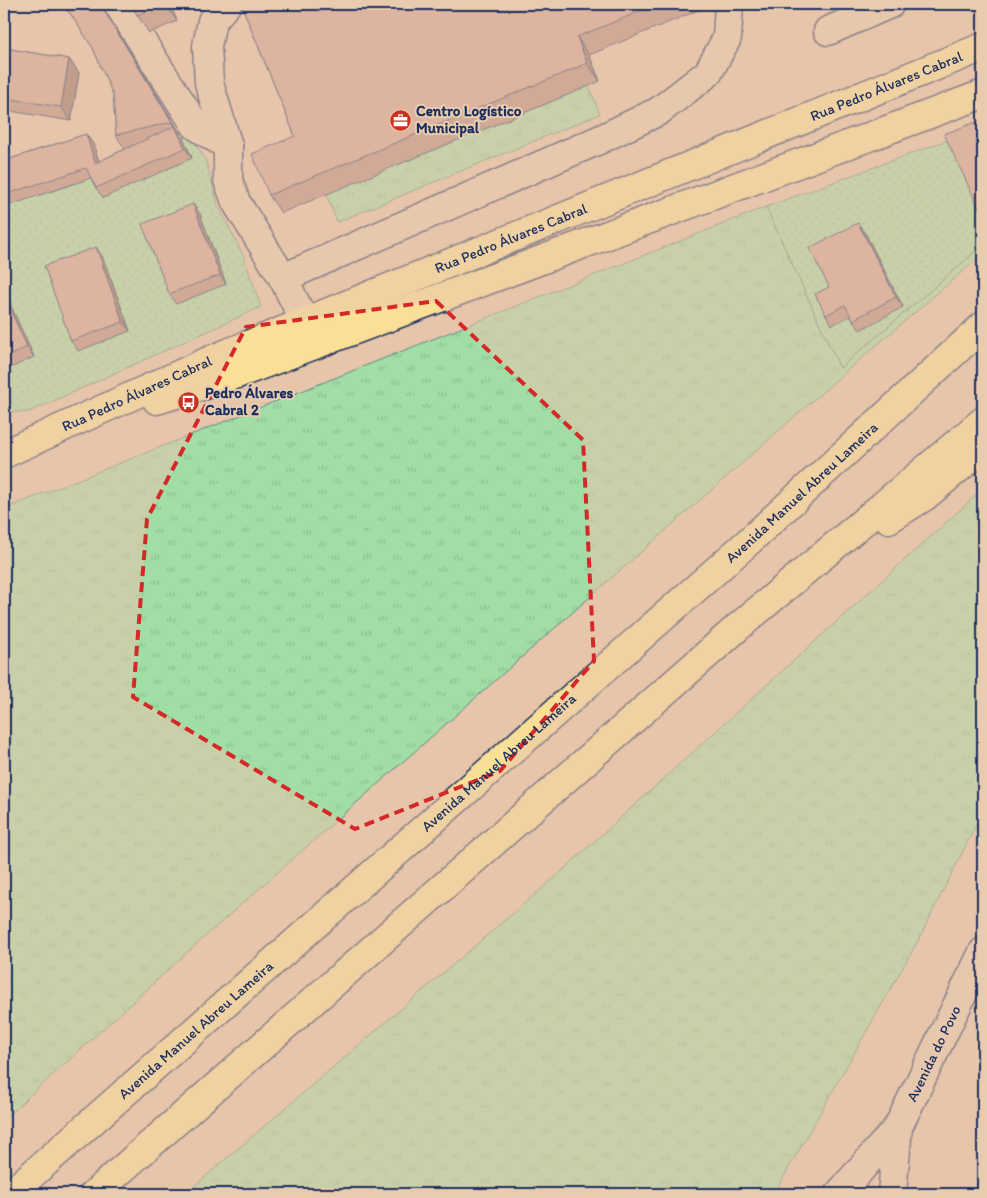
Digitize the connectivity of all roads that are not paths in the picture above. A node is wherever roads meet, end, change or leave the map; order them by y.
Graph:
1 (118, 4) edge
2 (226, 4) edge
3 (729, 4) edge
4 (890, 4) edge
5 (828, 30) dead end
6 (983, 47) edge
7 (983, 94) edge
8 (228, 146) junction
9 (283, 278) junction
10 (305, 322) junction
11 (983, 326) edge
12 (983, 421) edge
13 (42, 439) junction
14 (983, 448) edge
15 (4, 454) edge
16 (805, 572) junction
17 (983, 952) edge
18 (898, 1127) junction
19 (10, 1194) edge
20 (94, 1194) edge
21 (839, 1194) edge
22 (892, 1194) edge

1 - 8 street
2 - 8 street
3 - 9 street
4 - 5 street
6 - 10 main road, Rua Pedro Álvares Cabral
7 - 13 main road, Rua Pedro Álvares Cabral
8 - 9 street
9 - 10 street
10 - 13 main road, Rua Pedro Álvares Cabral
11 - 19 main road, Avenida Manuel Abreu Lameira
12 - 16 main road
13 - 15 main road, Rua Pedro Álvares Cabral
14 - 16 main road
16 - 20 main road
17 - 18 street, Avenida do Povo
18 - 21 street, Avenida do Povo
18 - 22 street, Avenida do Povo

